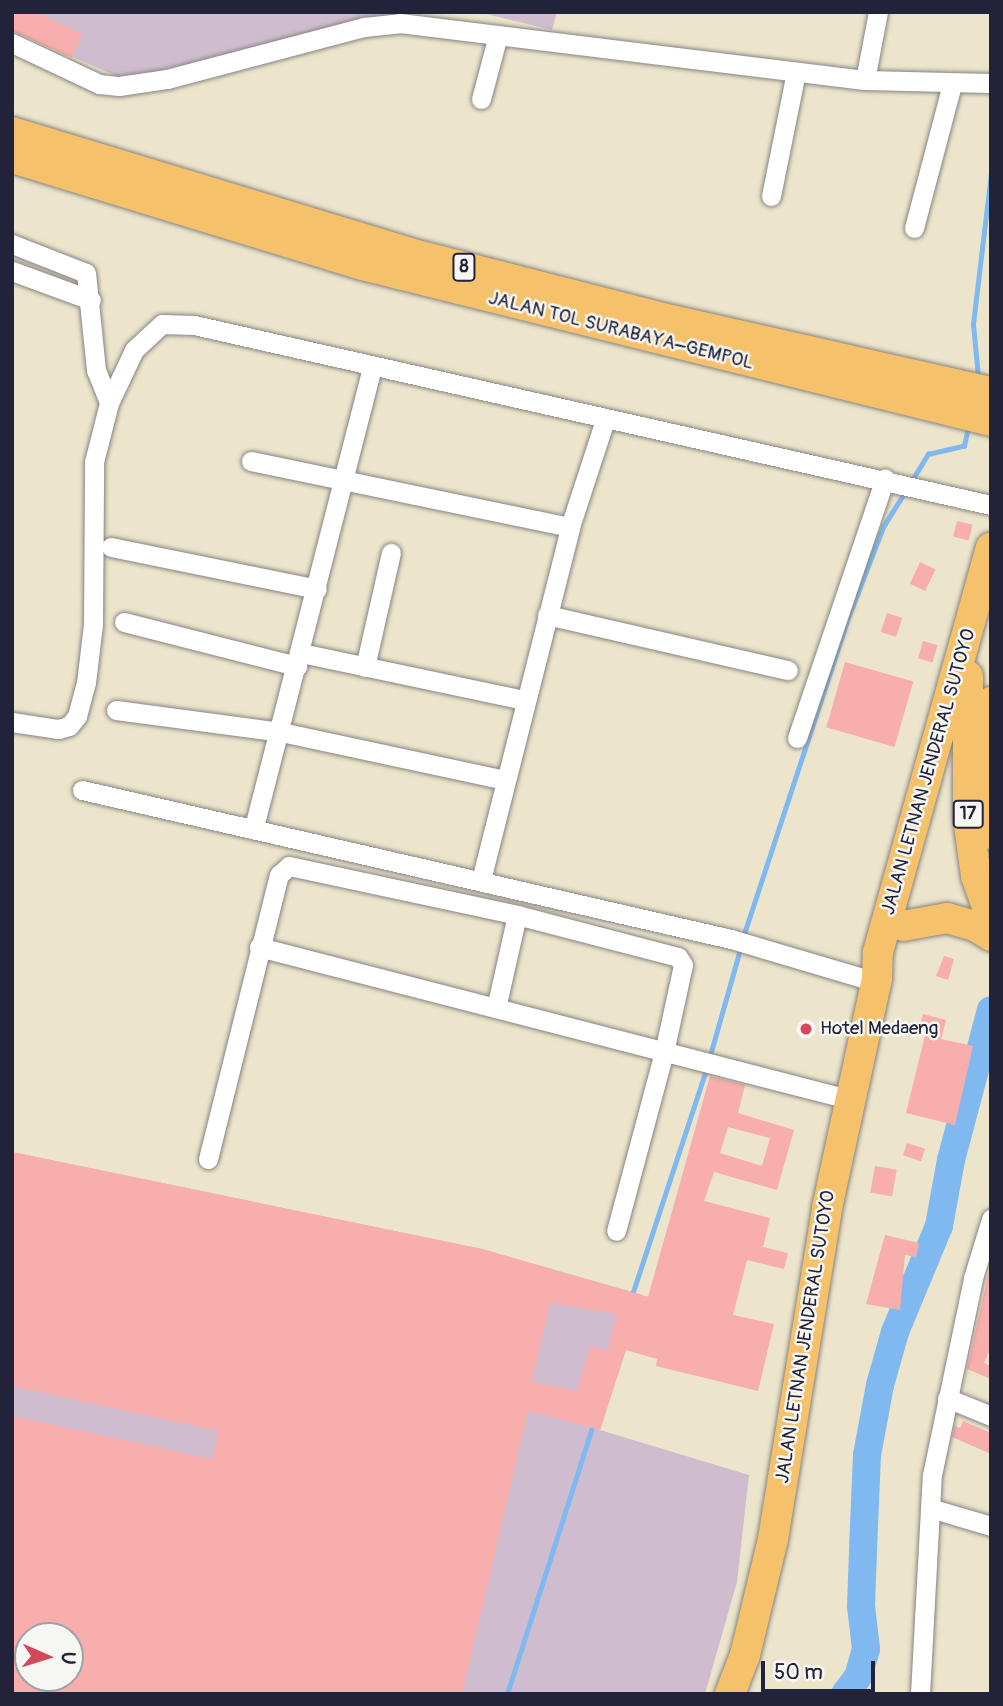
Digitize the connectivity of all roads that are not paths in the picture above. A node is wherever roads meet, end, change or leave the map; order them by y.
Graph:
1 (878, 12) edge
2 (498, 35) junction
3 (12, 43) edge
4 (796, 72) junction
5 (865, 80) junction
6 (991, 83) edge
7 (951, 84) junction
8 (481, 99) dead end
9 (12, 132) edge
10 (12, 158) edge
11 (771, 197) dead end
12 (914, 228) dead end
13 (12, 244) edge
14 (12, 271) edge
15 (91, 300) junction
16 (372, 366) junction
17 (917, 390) junction
18 (991, 392) edge
19 (109, 402) junction
20 (605, 419) junction
21 (991, 421) edge
22 (251, 461) dead end
23 (897, 481) junction
24 (344, 482) junction
25 (991, 505) edge
26 (570, 527) junction
27 (111, 547) dead end
28 (991, 547) edge
29 (391, 554) dead end
30 (317, 589) junction
31 (547, 615) junction
32 (983, 617) edge
33 (124, 622) dead end
34 (299, 660) junction
35 (365, 667) junction
36 (788, 670) dead end
37 (524, 700) junction
38 (979, 705) edge
39 (116, 710) dead end
40 (12, 722) edge
41 (281, 732) junction
42 (796, 738) dead end
43 (504, 780) junction
44 (82, 790) dead end
45 (978, 797) edge
46 (254, 827) junction
47 (991, 834) edge
48 (481, 880) junction
49 (517, 915) junction
50 (991, 918) edge
51 (903, 926) junction
52 (991, 936) edge
53 (259, 947) junction
54 (877, 980) junction
55 (496, 1008) junction
56 (664, 1052) junction
57 (848, 1099) junction
58 (208, 1159) dead end
59 (991, 1219) edge
60 (616, 1231) dead end
61 (987, 1242) edge
62 (947, 1398) junction
63 (991, 1416) edge
64 (930, 1508) junction
65 (991, 1526) edge
66 (730, 1694) edge
67 (920, 1694) edge

1 - 5 street
2 - 3 street
2 - 4 street
2 - 8 street
4 - 5 street
4 - 11 street
5 - 7 street
6 - 7 street
7 - 12 street
9 - 17 highway, JALAN TOL SURABAYA–GEMPOL / 8
10 - 17 highway, JALAN TOL SURABAYA–GEMPOL / 8
13 - 15 street
14 - 15 street
15 - 19 street
16 - 19 street
16 - 20 street
16 - 24 street
17 - 18 highway, JALAN TOL SURABAYA–GEMPOL / 8
17 - 21 highway, JALAN TOL SURABAYA–GEMPOL / 8
19 - 40 street
20 - 23 street
20 - 26 street
22 - 24 street
23 - 25 street
23 - 42 street
24 - 26 street
24 - 30 street
26 - 31 street
27 - 30 street
28 - 32 highway, 17
29 - 35 street
30 - 34 street
31 - 36 street
31 - 37 street
32 - 38 highway, 17
32 - 54 highway, JALAN LETNAN JENDERAL SUTOYO
33 - 34 street
34 - 35 street
34 - 41 street
35 - 37 street
37 - 43 street
38 - 45 highway, 17
38 - 51 highway, JALAN LETNAN JENDERAL SUTOYO
39 - 41 street
41 - 43 street
41 - 46 street
43 - 48 street
44 - 46 street
45 - 47 highway, 17
45 - 50 highway, 17
46 - 48 street
48 - 54 street
49 - 53 street
49 - 55 street
49 - 56 street
51 - 52 highway
51 - 54 highway, JALAN LETNAN JENDERAL SUTOYO
53 - 55 street
53 - 58 street
54 - 57 highway, JALAN LETNAN JENDERAL SUTOYO
55 - 56 street
56 - 57 street
56 - 60 street
57 - 66 highway, JALAN LETNAN JENDERAL SUTOYO
59 - 61 street
61 - 62 street
62 - 63 street
62 - 64 street
64 - 65 street
64 - 67 street

